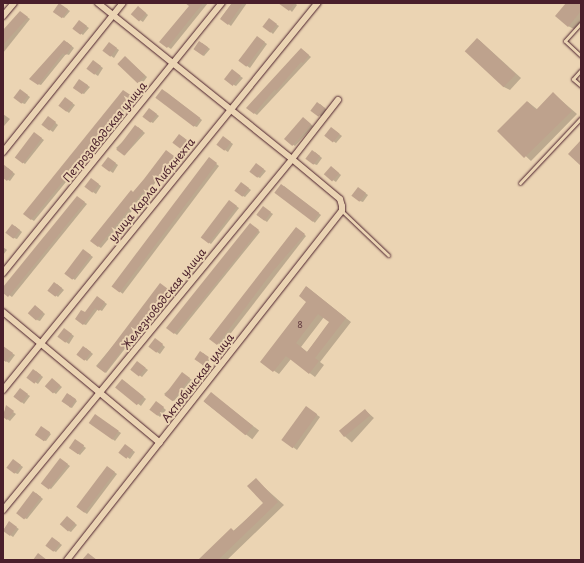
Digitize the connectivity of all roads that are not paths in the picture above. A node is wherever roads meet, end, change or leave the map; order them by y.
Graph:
1 (14, 3) edge
2 (98, 3) edge
3 (123, 3) edge
4 (222, 3) edge
5 (318, 3) edge
6 (113, 15) junction
7 (3, 16) edge
8 (581, 23) edge
9 (581, 56) edge
10 (173, 64) junction
11 (581, 70) edge
12 (581, 86) edge
13 (338, 100) dead end
14 (231, 109) junction
15 (581, 118) edge
16 (3, 152) edge
17 (292, 159) junction
18 (520, 183) dead end
19 (342, 208) junction
20 (388, 255) dead end
21 (3, 273) edge
22 (3, 312) edge
23 (40, 343) junction
24 (3, 390) edge
25 (100, 393) junction
26 (160, 442) junction
27 (3, 510) edge
28 (68, 560) edge

1 - 7 street
2 - 6 street
3 - 6 street
4 - 10 street, Петрозаводская улица
5 - 14 street, улица Карла Либкнехта
6 - 10 street
6 - 16 street
8 - 9 lane
10 - 14 street
10 - 21 street, Петрозаводская улица
11 - 12 lane
13 - 17 street, Железноводская улица
14 - 17 street
14 - 23 street, улица Карла Либкнехта
15 - 18 lane
17 - 19 street
17 - 25 street, Железноводская улица
19 - 20 lane
19 - 26 street, Актюбинская улица
22 - 23 street
23 - 24 street, улица Карла Либкнехта
23 - 25 street
25 - 26 street
25 - 27 street, Железноводская улица
26 - 28 street, Актюбинская улица

